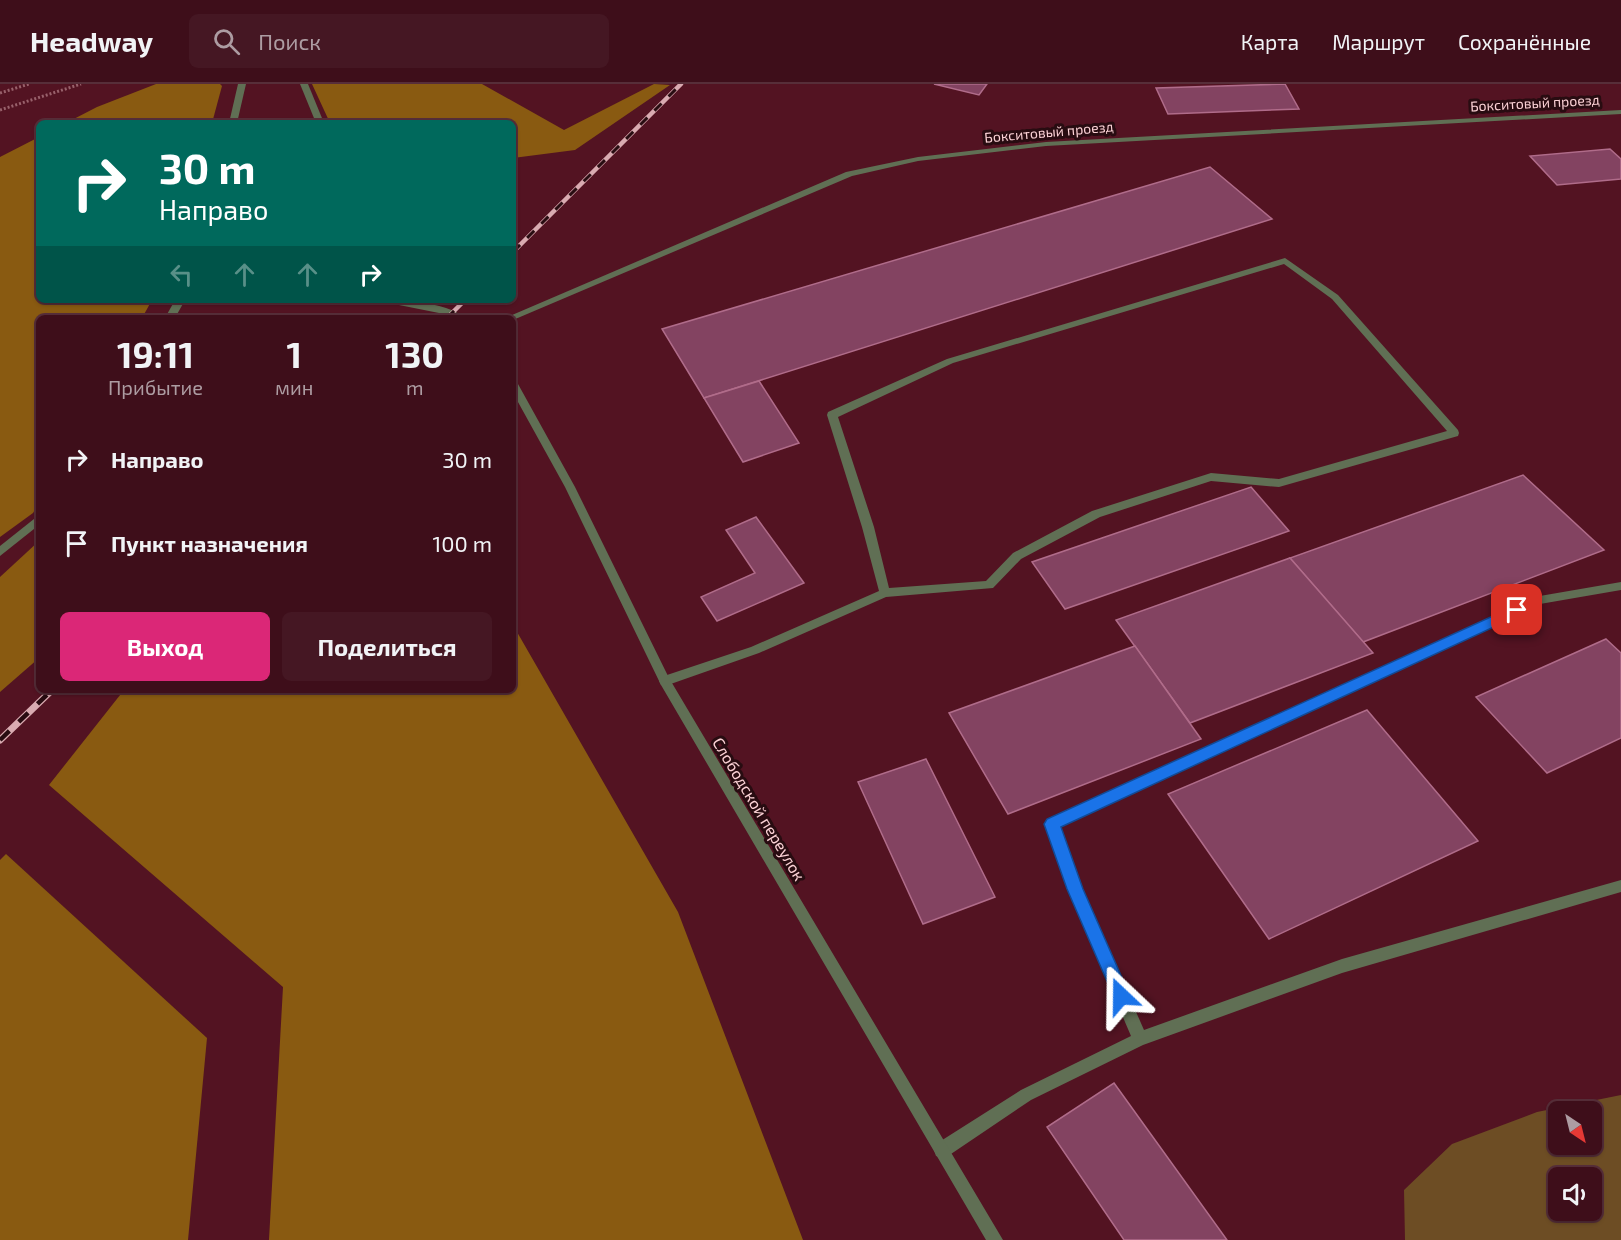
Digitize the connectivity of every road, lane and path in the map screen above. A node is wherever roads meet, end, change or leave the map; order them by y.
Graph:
1 (29, 84) edge
2 (81, 84) edge
3 (242, 84) edge
4 (304, 84) edge
5 (0, 93) edge
6 (0, 110) edge
7 (1621, 112) edge
8 (234, 120) edge
9 (319, 120) edge
10 (404, 303) edge
11 (455, 315) edge
12 (516, 315) edge
13 (516, 389) edge
14 (36, 522) edge
15 (0, 552) edge
16 (1621, 586) edge
17 (885, 593) junction
18 (665, 681) junction
19 (1621, 886) edge
20 (1140, 1039) junction
21 (942, 1150) junction
22 (995, 1240) edge

1 - 5 path
2 - 6 path
3 - 8 street
4 - 9 street
7 - 12 street, Бокситовый проезд
10 - 11 street
13 - 18 street, Слободской переулок
14 - 15 street
16 - 20 street
17 - 17 street
17 - 18 street
18 - 21 street, Слободской переулок
19 - 20 street
20 - 21 street
21 - 22 street, Слободской переулок

